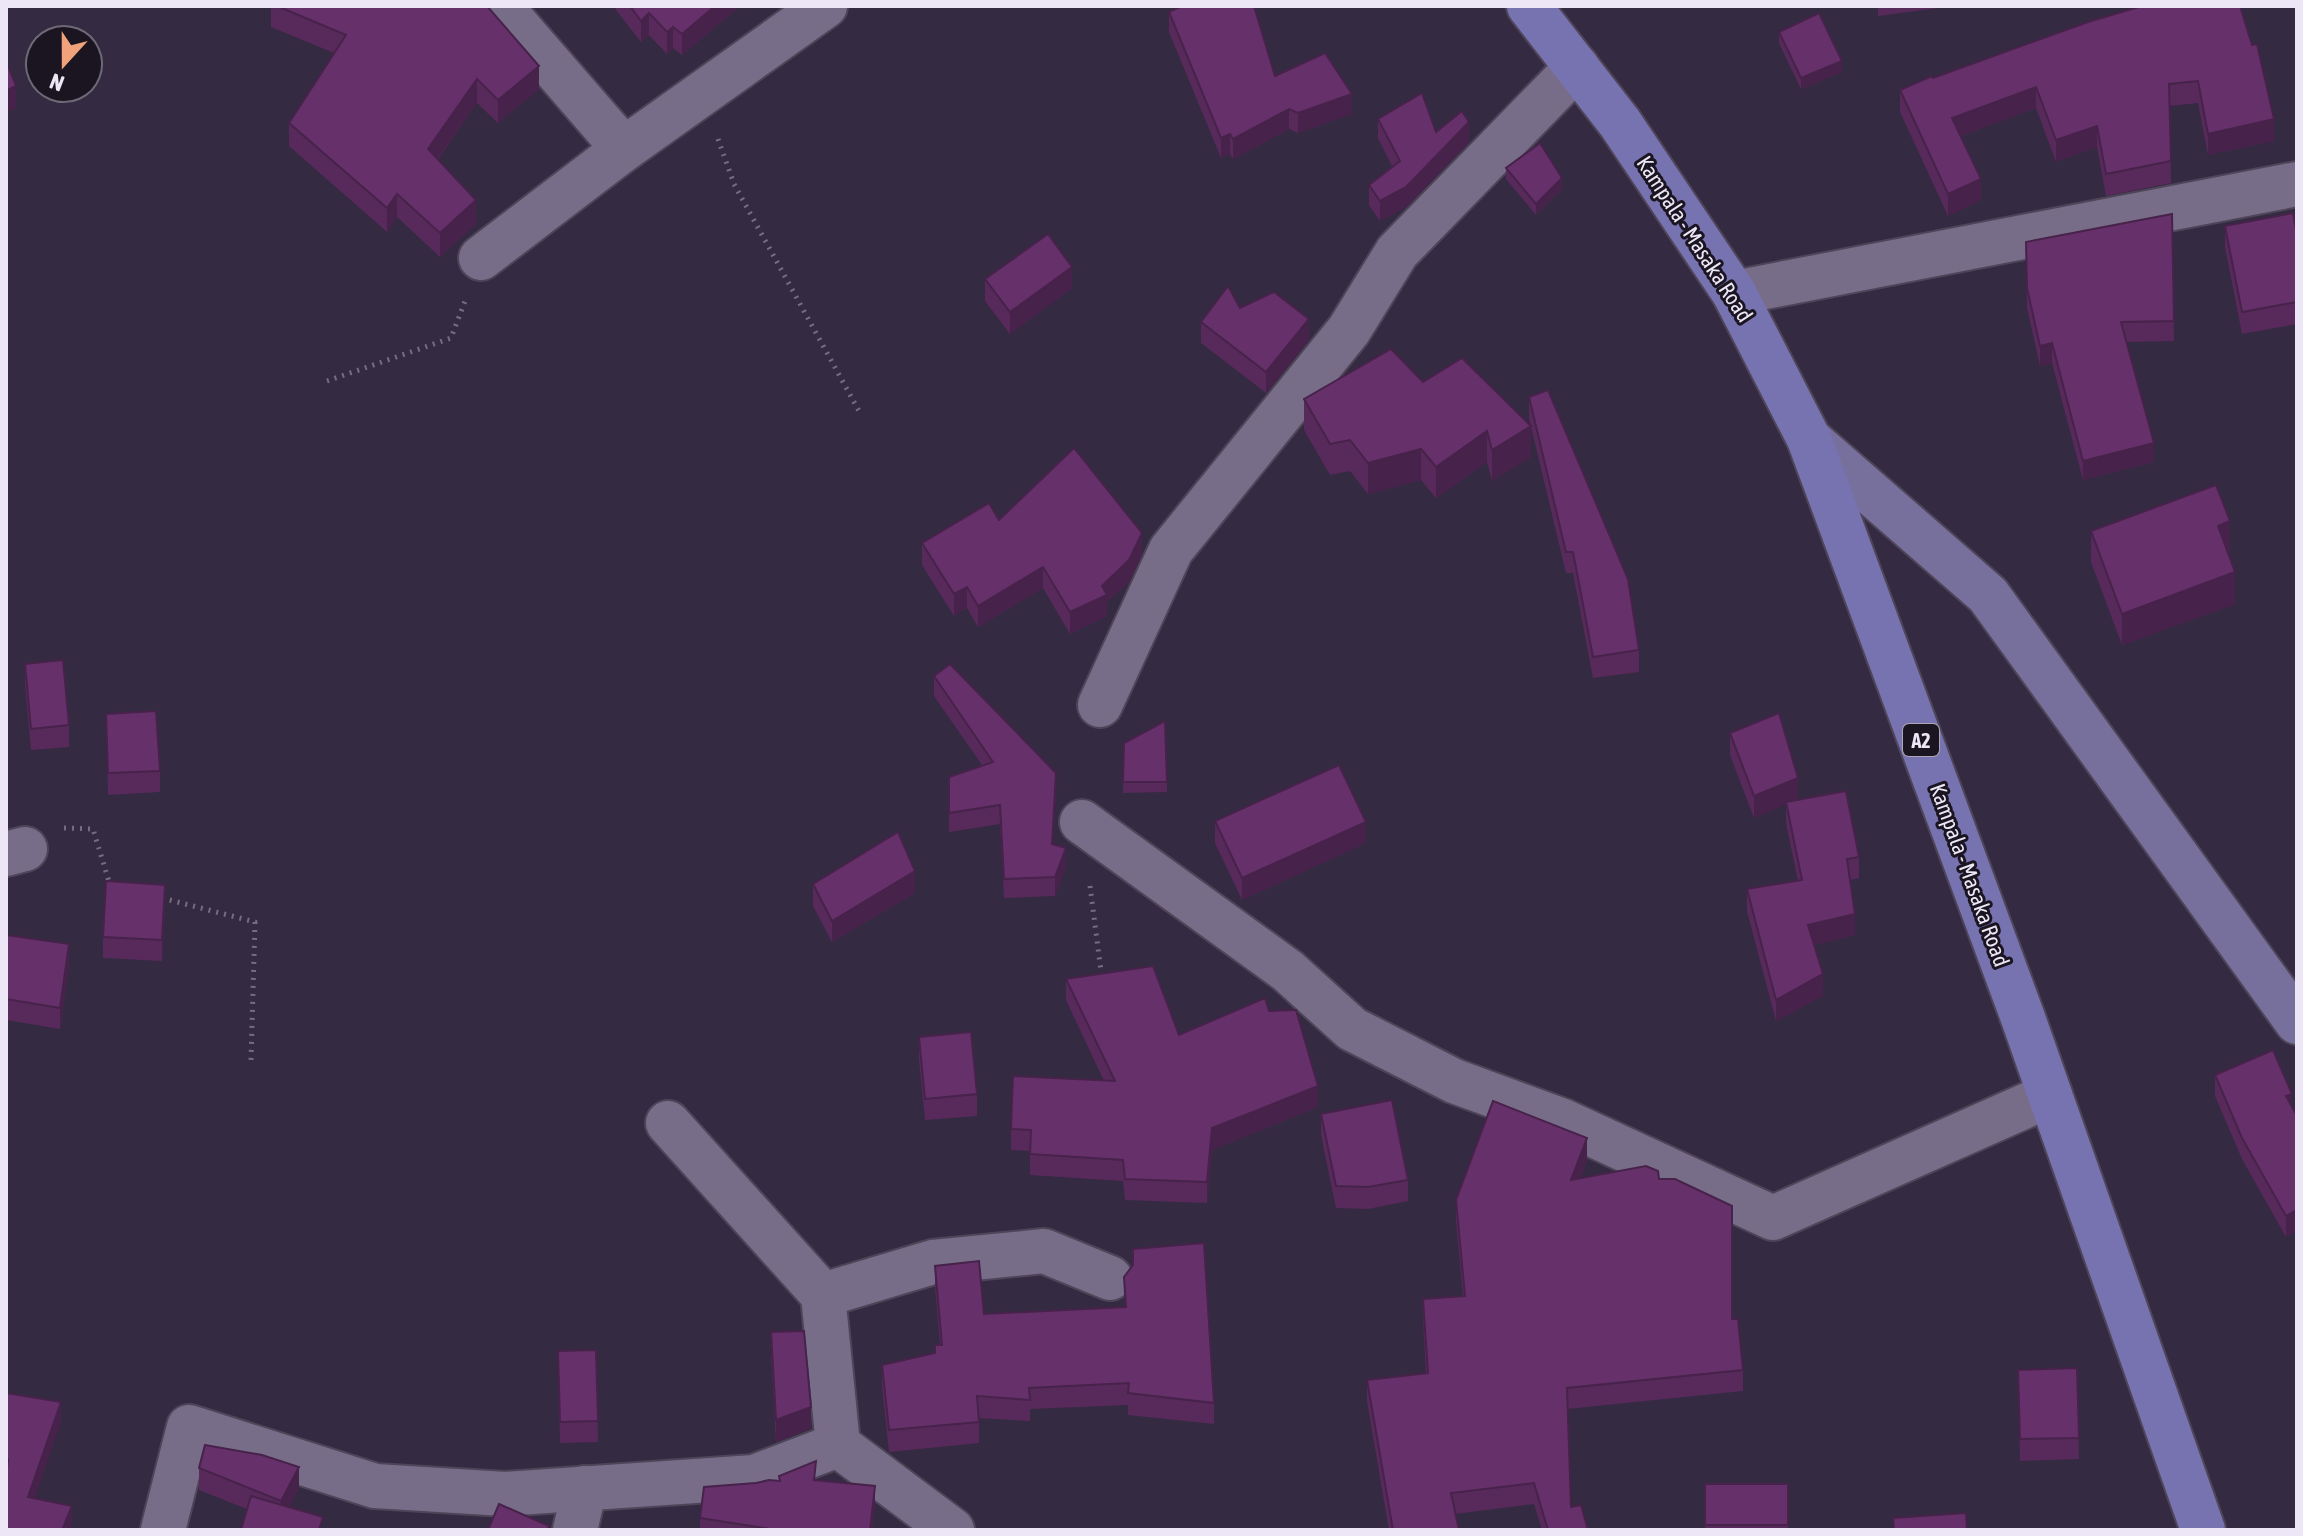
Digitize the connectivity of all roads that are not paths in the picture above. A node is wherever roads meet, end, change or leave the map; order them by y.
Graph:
1 (500, 6) edge
2 (825, 6) edge
3 (1529, 6) edge
4 (1577, 67) junction
5 (624, 149) junction
6 (2297, 184) edge
7 (481, 258) road end
8 (1734, 293) junction
9 (1809, 439) junction
10 (1100, 705) dead end
11 (1082, 822) road end
12 (2297, 1022) edge
13 (2050, 1095) junction
14 (668, 1123) dead end
15 (1110, 1278) dead end
16 (823, 1295) junction
17 (838, 1445) junction
18 (585, 1488) junction
19 (163, 1530) edge
20 (575, 1530) edge
21 (952, 1530) edge
22 (2203, 1530) edge

1 - 5 street
2 - 5 street
3 - 4 main road, Kampala - Masaka Road / A2
4 - 8 main road, Kampala - Masaka Road / A2
4 - 10 street
5 - 7 street
6 - 8 street
8 - 9 main road, Kampala - Masaka Road / A2
9 - 12 street
9 - 13 main road, Kampala - Masaka Road / A2
11 - 13 street
13 - 22 main road, Kampala - Masaka Road / A2
14 - 16 street
15 - 16 street
16 - 17 street
17 - 18 street
17 - 21 street
18 - 19 street
18 - 20 street

